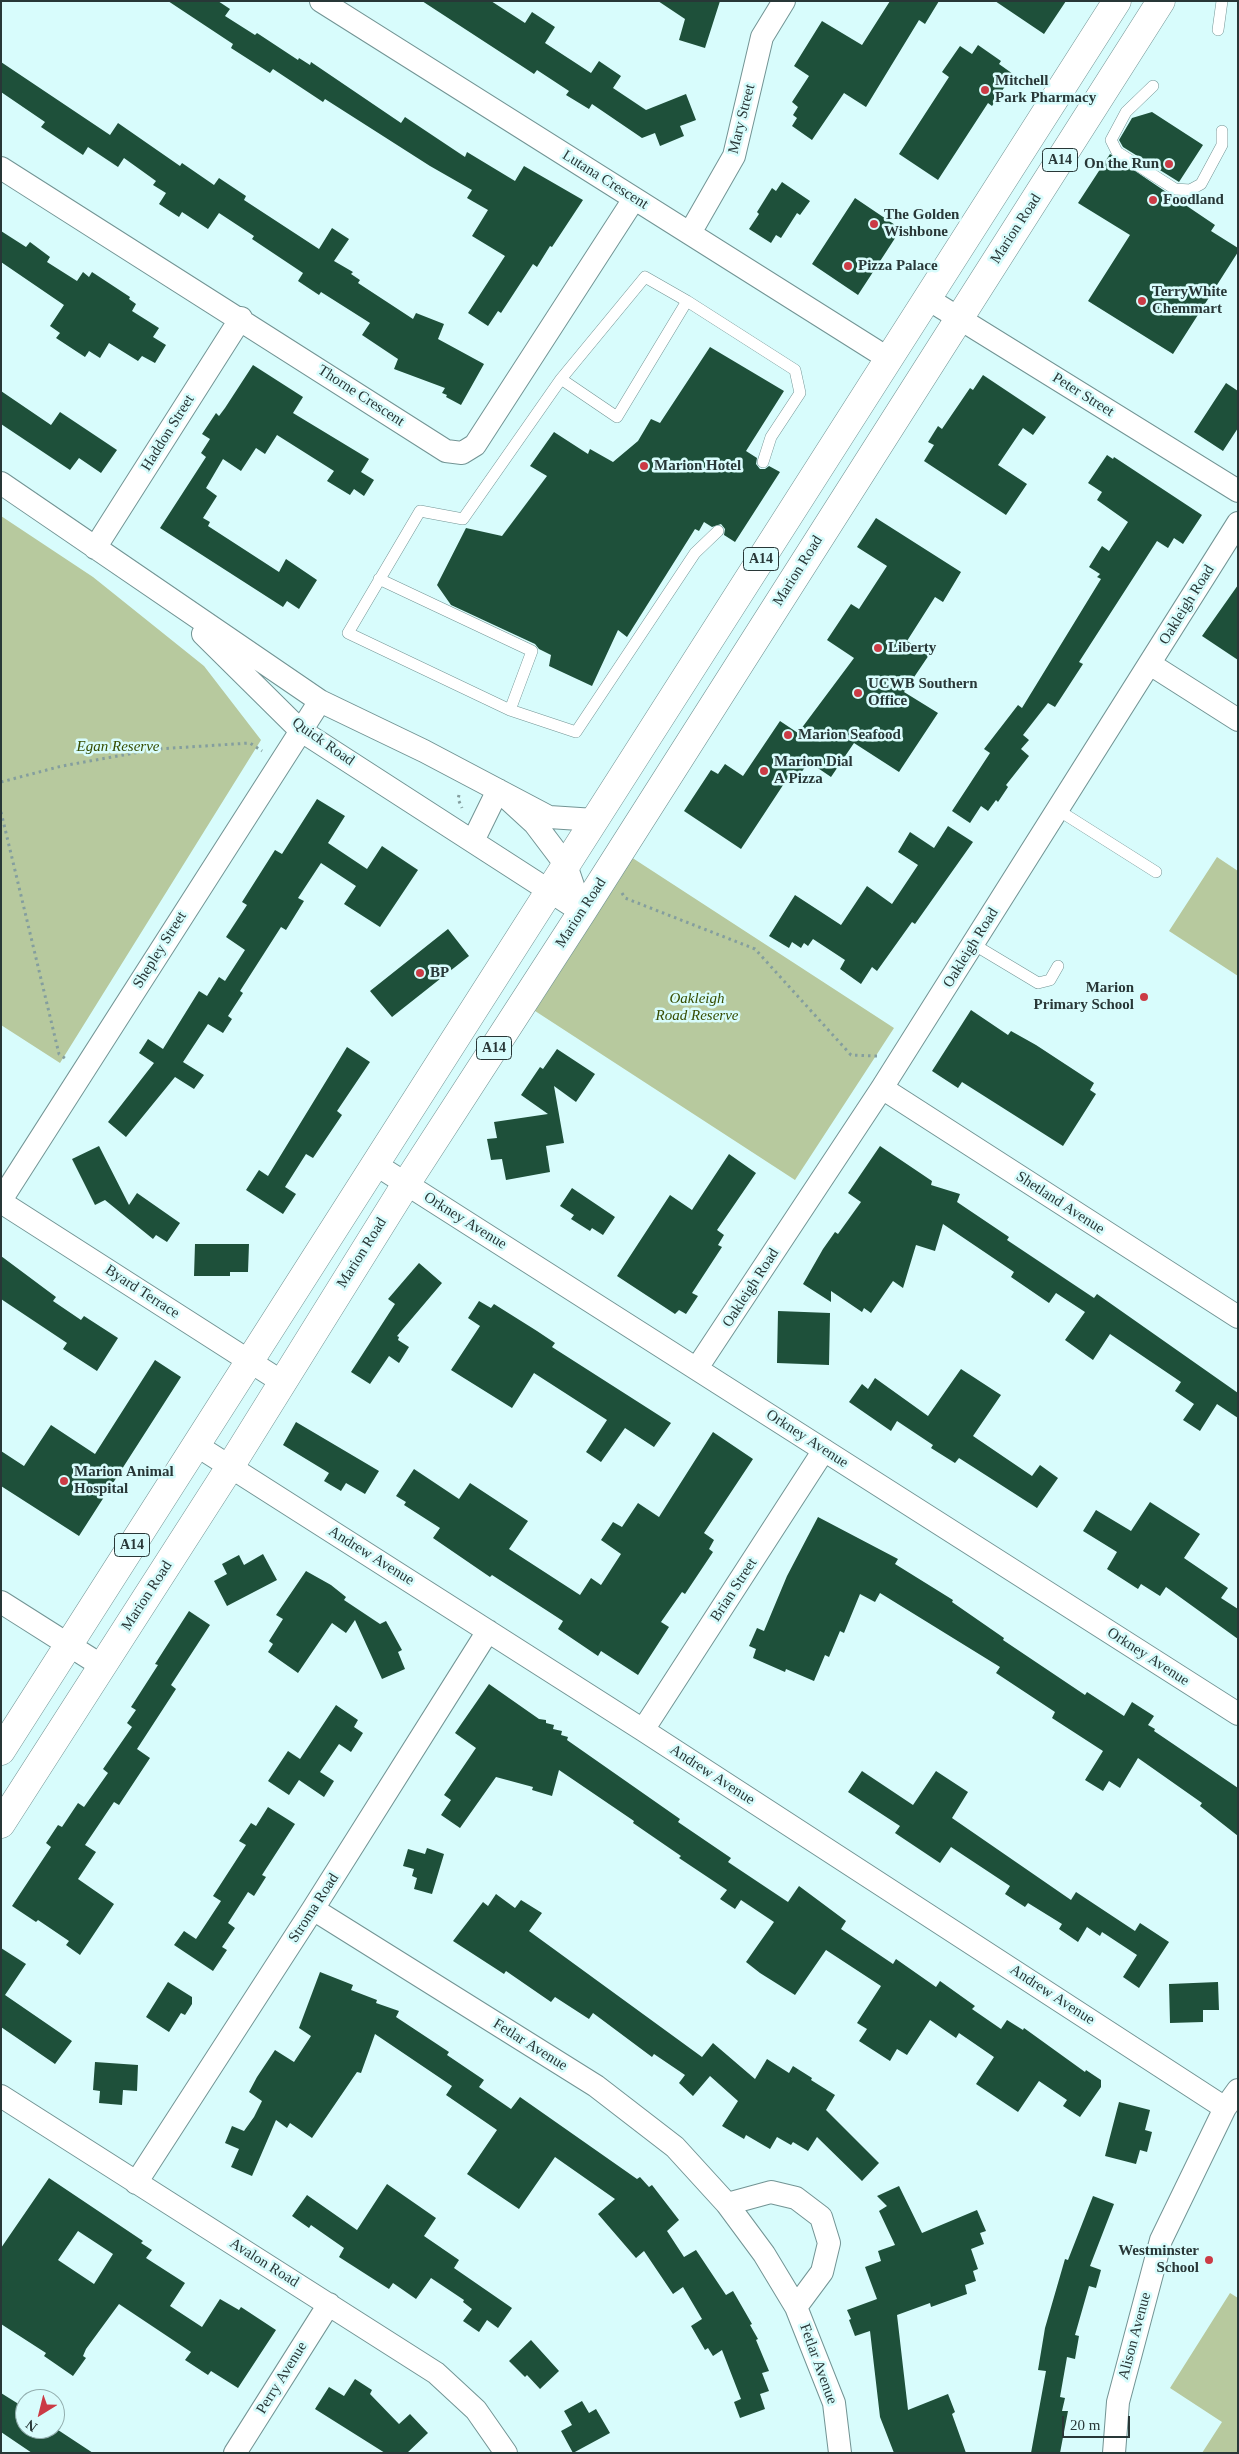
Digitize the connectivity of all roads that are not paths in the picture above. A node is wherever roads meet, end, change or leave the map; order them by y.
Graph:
1 (321, 1) edge
2 (784, 1) edge
3 (1117, 1) edge
4 (1161, 1) edge
5 (1222, 1) edge
6 (1218, 30) dead end
7 (1153, 86) dead end
8 (1222, 131) dead end
9 (1, 168) edge
10 (634, 199) junction
11 (690, 233) junction
12 (928, 299) junction
13 (687, 301) junction
14 (240, 318) junction
15 (958, 318) junction
16 (889, 359) junction
17 (561, 379) junction
18 (763, 462) dead end
19 (1, 484) edge
20 (1238, 491) edge
21 (1238, 523) edge
22 (718, 531) dead end
23 (94, 548) junction
24 (379, 580) junction
25 (169, 600) junction
26 (1150, 664) junction
27 (320, 701) junction
28 (510, 710) junction
29 (1238, 720) edge
30 (300, 730) junction
31 (498, 790) junction
32 (1058, 810) junction
33 (595, 820) junction
34 (473, 841) junction
35 (566, 866) junction
36 (1156, 872) dead end
37 (549, 893) junction
38 (582, 912) junction
39 (973, 944) junction
40 (1058, 966) dead end
41 (882, 1088) junction
42 (376, 1164) junction
43 (406, 1184) junction
44 (1, 1201) edge
45 (1238, 1317) edge
46 (250, 1360) junction
47 (698, 1368) junction
48 (282, 1382) junction
49 (196, 1445) junction
50 (824, 1450) junction
51 (230, 1467) junction
52 (1, 1602) edge
53 (488, 1631) junction
54 (69, 1645) junction
55 (102, 1666) junction
56 (1238, 1714) edge
57 (643, 1730) junction
58 (1, 1751) edge
59 (1, 1824) edge
60 (313, 1910) junction
61 (1, 2096) edge
62 (1232, 2099) edge
63 (136, 2183) junction
64 (728, 2204) junction
65 (329, 2304) junction
66 (796, 2307) junction
67 (235, 2453) edge
68 (506, 2453) edge
69 (840, 2453) edge
70 (1114, 2453) edge

1 - 10 street, Lutana Crescent
2 - 11 street, Mary Street
3 - 12 main road, A14
4 - 15 main road, Marion Road / A14
5 - 6 lane
7 - 8 lane
9 - 14 street, Thorne Crescent
10 - 11 street, Lutana Crescent
10 - 14 street, Thorne Crescent
11 - 16 street, Lutana Crescent
12 - 15 street, Peter Street
12 - 16 main road, A14
13 - 17 lane
13 - 17 lane
13 - 18 lane
14 - 23 street, Haddon Street
15 - 20 street, Peter Street
15 - 38 main road, Marion Road / A14
16 - 33 main road, A14
17 - 24 lane
19 - 23 street, Quick Road
21 - 26 street, Oakleigh Road
22 - 28 lane
23 - 25 street, Quick Road
24 - 28 lane
24 - 28 lane
25 - 27 street, Quick Road
25 - 30 street, Quick Road
26 - 29 street
26 - 32 street, Oakleigh Road
27 - 30 street, Shepley Street
27 - 31 street, Quick Road
30 - 34 street, Quick Road
30 - 44 street, Shepley Street
31 - 33 street, Quick Road
31 - 34 street
31 - 35 street, Quick Road
32 - 36 lane
32 - 39 street, Oakleigh Road
33 - 35 main road, A14
34 - 37 street, Quick Road
35 - 37 main road, A14
35 - 38 street, Quick Road
37 - 38 street, Quick Road
37 - 42 main road, A14
38 - 43 main road, Marion Road / A14
39 - 40 lane
39 - 41 street, Oakleigh Road
41 - 45 street, Shetland Avenue
41 - 47 street, Oakleigh Road
42 - 43 street, Orkney Avenue
42 - 46 main road, A14
43 - 47 street, Orkney Avenue
43 - 48 main road, Marion Road / A14
44 - 46 street, Byard Terrace
46 - 48 street, Byard Terrace
46 - 49 main road, A14
47 - 50 street, Orkney Avenue
48 - 51 main road, Marion Road / A14
49 - 51 street, Andrew Avenue
49 - 54 main road, A14
50 - 56 street, Orkney Avenue
50 - 57 street, Brian Street
51 - 53 street, Andrew Avenue
51 - 55 main road, Marion Road / A14
52 - 54 street
53 - 57 street, Andrew Avenue
53 - 60 street, Stroma Road
54 - 55 street
54 - 58 main road, A14
55 - 59 main road, Marion Road / A14
57 - 62 street, Andrew Avenue
60 - 63 street, Stroma Road
60 - 64 street, Fetlar Avenue
61 - 63 street, Avalon Road
62 - 70 street, Alison Avenue
63 - 65 street, Avalon Road
64 - 66 street, Fetlar Avenue
64 - 66 street, Fetlar Avenue
65 - 67 street, Perry Avenue
65 - 68 street, Avalon Road
66 - 69 street, Fetlar Avenue

